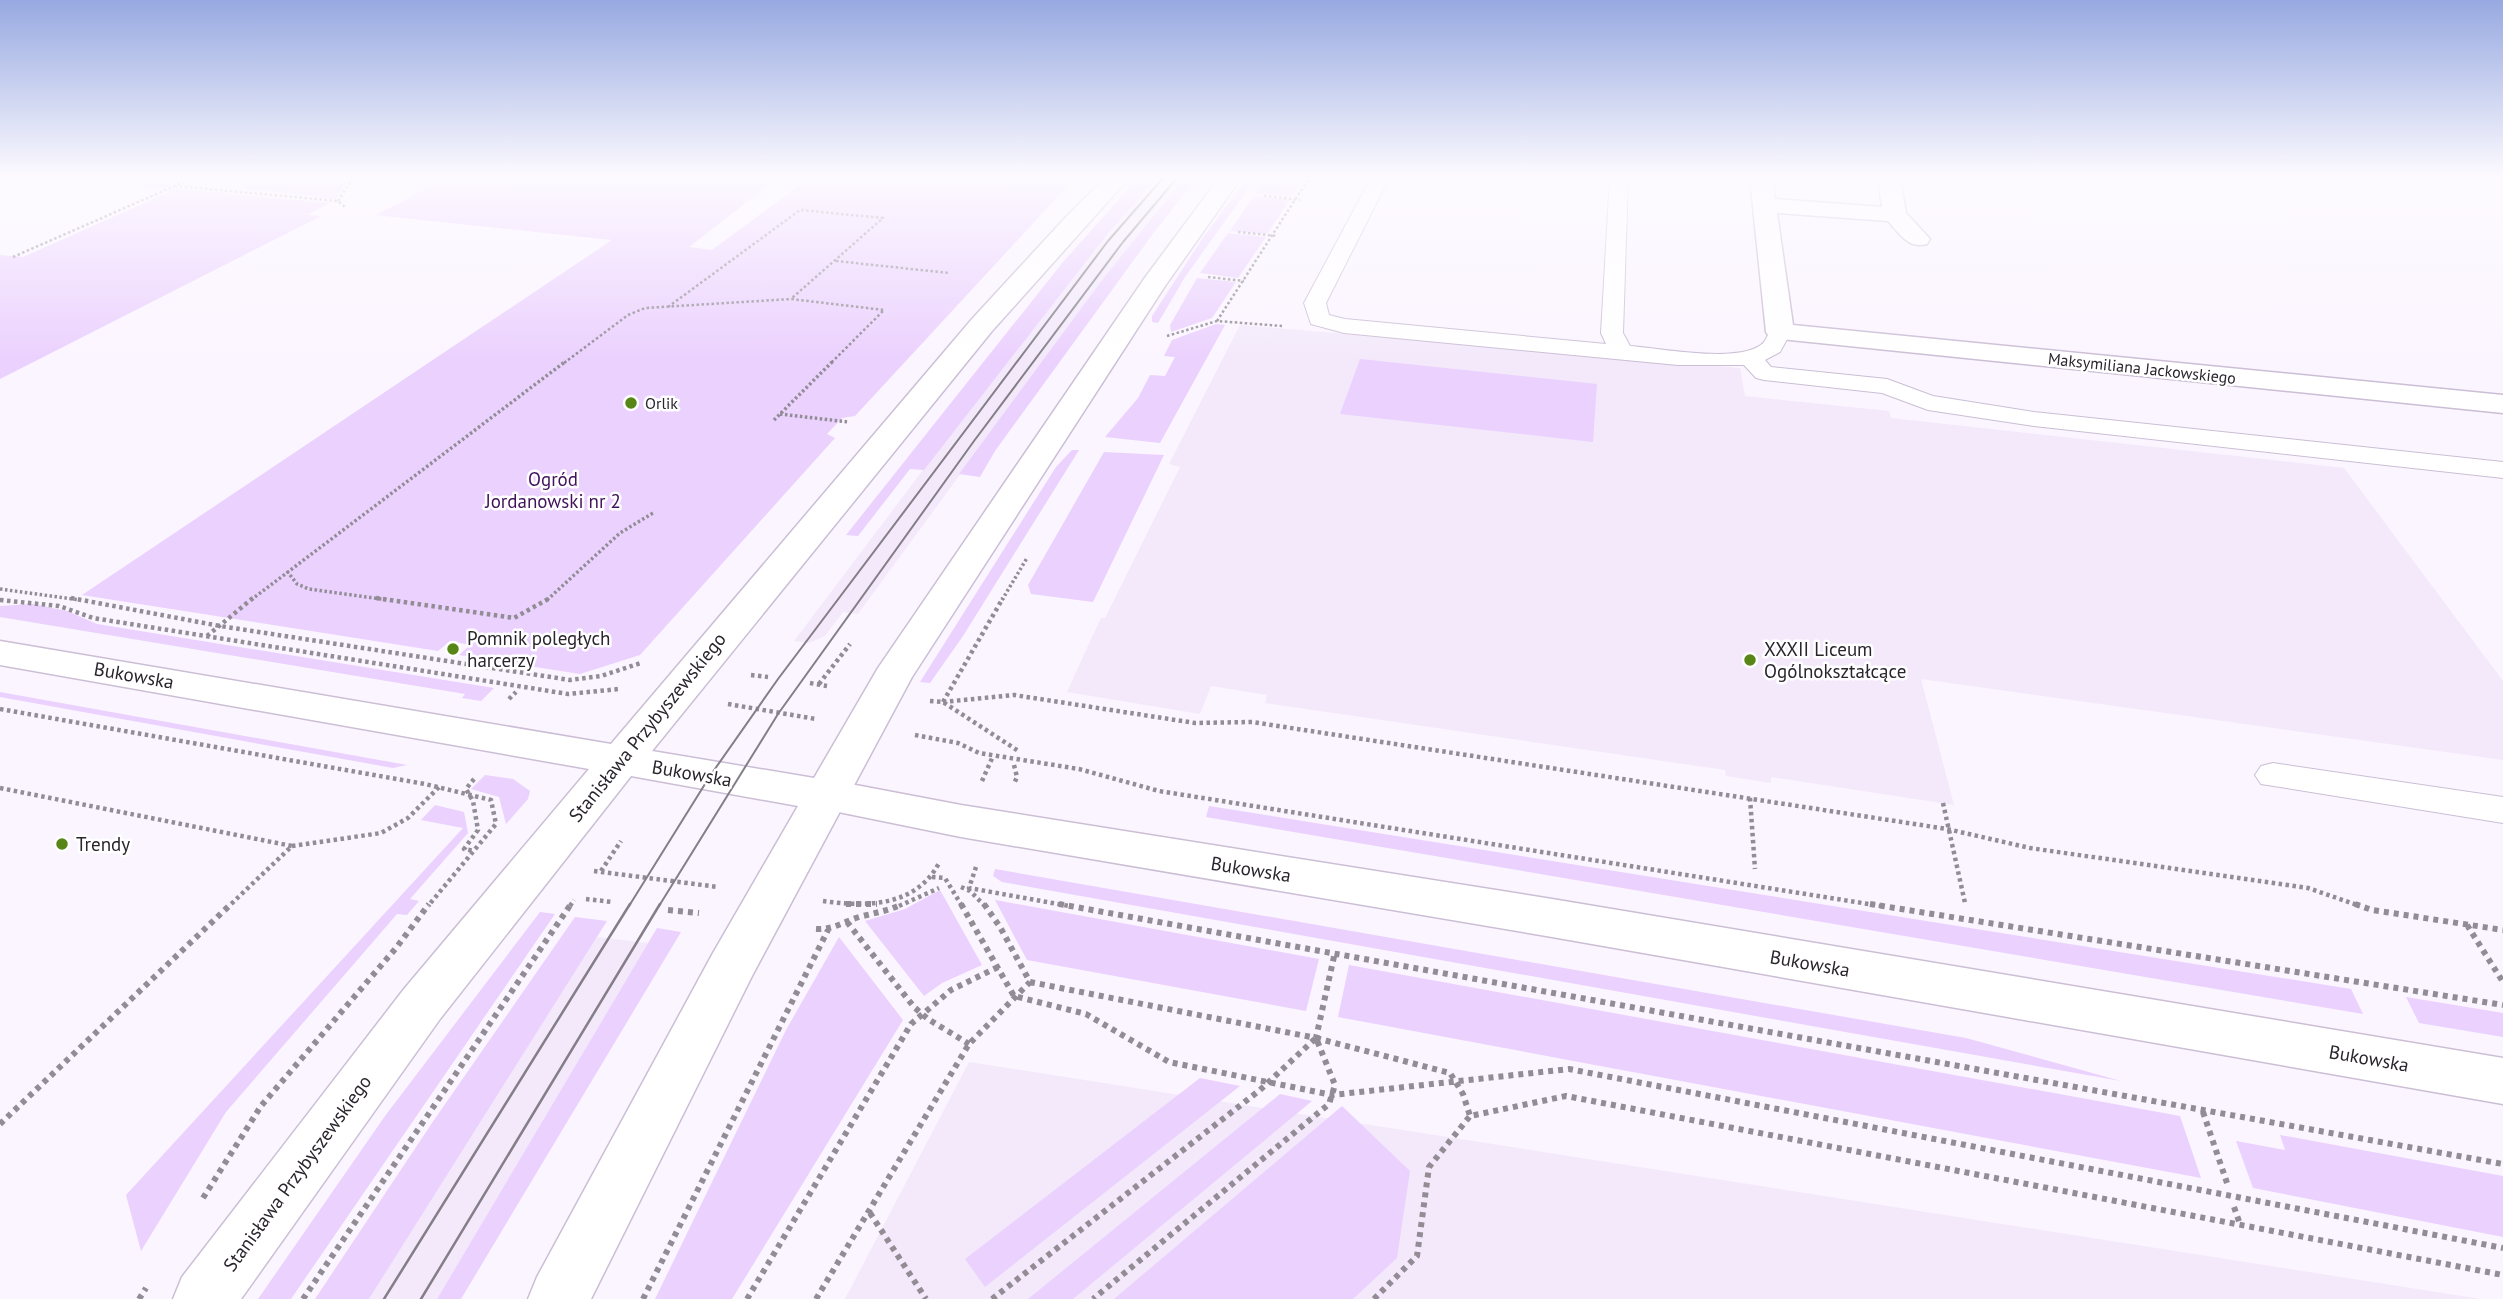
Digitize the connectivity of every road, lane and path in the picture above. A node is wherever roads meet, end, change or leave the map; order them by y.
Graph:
1 (55, 239) edge
2 (761, 239) edge
3 (860, 239) edge
4 (1059, 239) edge
5 (1194, 239) edge
6 (1270, 239) edge
7 (1348, 239) edge
8 (1616, 239) edge
9 (1769, 239) edge
10 (13, 257) dead end
11 (835, 261) junction
12 (949, 273) dead end
13 (1199, 276) dead end
14 (1244, 281) junction
15 (790, 299) junction
16 (668, 307) junction
17 (1319, 319) junction
18 (1217, 321) junction
19 (1780, 332) junction
20 (1163, 338) dead end
21 (1622, 352) junction
22 (1750, 358) junction
23 (2503, 404) edge
24 (780, 414) junction
25 (774, 420) dead end
26 (859, 423) dead end
27 (2503, 470) edge
28 (653, 513) dead end
29 (1034, 547) dead end
30 (287, 570) junction
31 (0, 589) edge
32 (0, 600) edge
33 (220, 626) junction
34 (207, 636) junction
35 (850, 644) dead end
36 (4, 655) edge
37 (650, 660) dead end
38 (532, 674) junction
39 (525, 682) dead end
40 (810, 683) dead end
41 (819, 684) junction
42 (827, 686) dead end
43 (631, 691) dead end
44 (557, 692) junction
45 (548, 700) dead end
46 (923, 700) dead end
47 (943, 702) junction
48 (727, 704) dead end
49 (0, 709) edge
50 (812, 719) dead end
51 (914, 735) dead end
52 (1020, 752) dead end
53 (993, 756) junction
54 (620, 761) junction
55 (1014, 765) dead end
56 (481, 773) dead end
57 (434, 775) dead end
58 (2273, 775) dead end
59 (981, 782) dead end
60 (425, 784) junction
61 (439, 787) junction
62 (0, 788) edge
63 (1012, 789) dead end
64 (467, 794) junction
65 (824, 795) junction
66 (1750, 798) junction
67 (1943, 803) dead end
68 (2503, 810) edge
69 (1947, 829) junction
70 (292, 846) junction
71 (473, 851) junction
72 (482, 852) dead end
73 (977, 863) dead end
74 (939, 864) dead end
75 (1755, 869) dead end
76 (588, 870) dead end
77 (932, 877) junction
78 (715, 887) dead end
79 (965, 887) junction
80 (939, 888) dead end
81 (586, 899) dead end
82 (612, 902) dead end
83 (839, 903) dead end
84 (1965, 903) dead end
85 (668, 910) dead end
86 (699, 913) dead end
87 (564, 916) dead end
88 (847, 922) junction
89 (2467, 925) junction
90 (816, 929) dead end
91 (828, 930) junction
92 (2503, 930) edge
93 (1335, 952) junction
94 (999, 967) junction
95 (1030, 982) junction
96 (2503, 982) edge
97 (1014, 996) junction
98 (2503, 1005) edge
99 (920, 1013) junction
100 (1317, 1038) junction
101 (969, 1044) junction
102 (2503, 1081) edge
103 (1269, 1083) junction
104 (1456, 1083) junction
105 (1332, 1095) junction
106 (2203, 1112) junction
107 (1470, 1116) junction
108 (0, 1124) edge
109 (2503, 1164) edge
110 (2227, 1183) dead end
111 (201, 1200) dead end
112 (2234, 1207) dead end
113 (870, 1213) junction
114 (2240, 1224) junction
115 (2503, 1248) edge
116 (2503, 1275) edge
117 (152, 1277) dead end
118 (139, 1299) edge
119 (205, 1299) edge
120 (303, 1299) edge
121 (559, 1299) edge
122 (643, 1299) edge
123 (747, 1299) edge
124 (816, 1299) edge
125 (926, 1299) edge
126 (992, 1299) edge
127 (1093, 1299) edge
128 (1374, 1299) edge

1 - 10 path
2 - 16 path
3 - 11 path
4 - 54 main road, Stanisława Przybyszewskiego
5 - 65 main road
6 - 14 path
7 - 17 lane
8 - 21 lane
9 - 19 main road
11 - 12 path
11 - 15 path
13 - 14 path
14 - 18 path
15 - 16 path
15 - 24 path
16 - 30 path
17 - 18 path
17 - 21 lane
18 - 20 path
19 - 22 lane
19 - 23 main road, Maksymiliana Jackowskiego
21 - 22 lane
22 - 27 lane
24 - 25 path
24 - 26 path
28 - 30 path
29 - 47 path
30 - 33 path
31 - 33 path
32 - 34 path
33 - 34 path
33 - 38 path
34 - 44 path
35 - 41 path
36 - 54 main road, Bukowska
37 - 38 path
38 - 39 path
40 - 41 path
41 - 42 path
43 - 44 path
44 - 45 path
46 - 47 path
47 - 52 path
47 - 66 path
48 - 50 path
49 - 60 path
51 - 53 path
53 - 59 path
53 - 98 path
54 - 65 main road, Bukowska
54 - 119 main road, Stanisława Przybyszewskiego
55 - 63 path
56 - 64 path
57 - 60 path
58 - 68 lane
60 - 61 path
61 - 64 path
61 - 70 path
62 - 70 path
64 - 71 path
64 - 71 path
65 - 102 main road, Bukowska
65 - 121 main road
66 - 69 path
66 - 75 path
67 - 69 path
69 - 84 path
69 - 89 path
70 - 108 path
71 - 72 path
71 - 111 path
73 - 79 path
74 - 77 path
76 - 78 path
77 - 83 path
77 - 94 path
79 - 93 path
79 - 95 path
80 - 88 path
81 - 82 path
85 - 86 path
87 - 120 path
88 - 91 path
88 - 99 path
89 - 92 path
89 - 96 path
90 - 91 path
91 - 122 path
93 - 100 path
93 - 106 path
94 - 97 path
94 - 99 path
95 - 97 path
95 - 100 path
97 - 101 path
97 - 103 path
99 - 101 path
99 - 123 path
100 - 103 path
100 - 104 path
100 - 105 path
101 - 113 path
103 - 105 path
103 - 126 path
104 - 105 path
104 - 107 path
104 - 115 path
105 - 127 path
106 - 109 path
106 - 110 path
107 - 114 path
107 - 128 path
112 - 114 path
113 - 124 path
113 - 125 path
114 - 116 path
117 - 118 path

